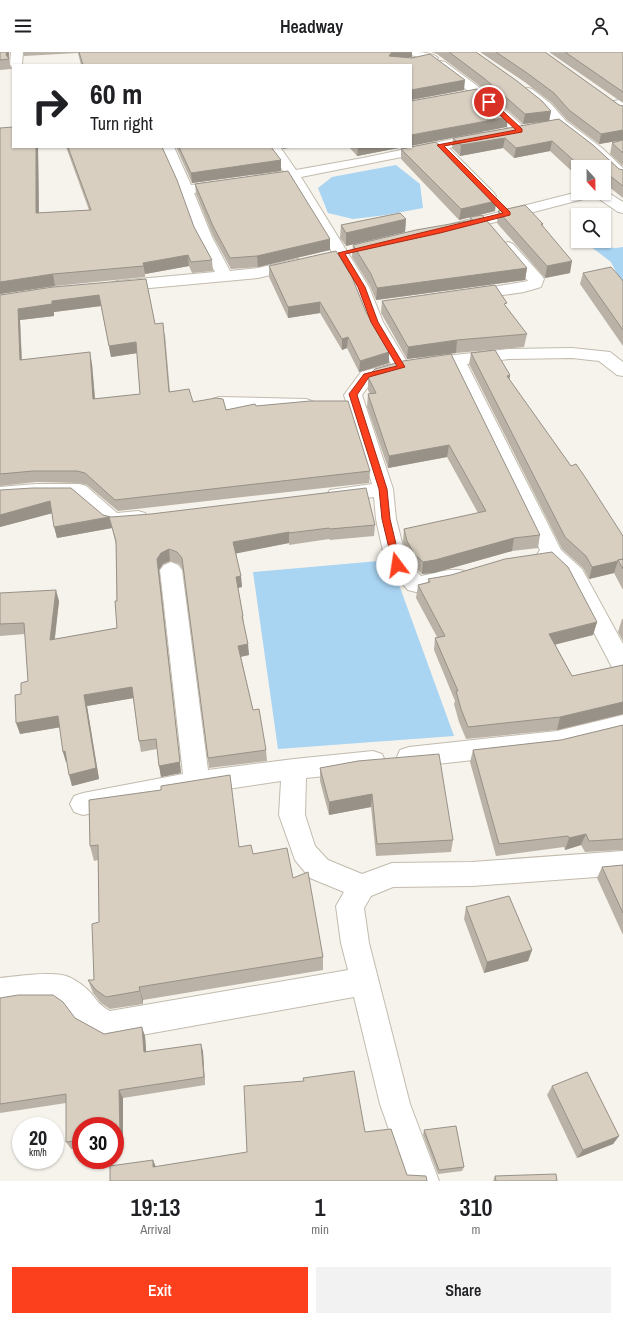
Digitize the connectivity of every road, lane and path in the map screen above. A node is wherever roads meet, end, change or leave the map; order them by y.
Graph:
1 (17, 52) edge
2 (415, 52) edge
3 (432, 58) junction
4 (16, 64) edge
5 (401, 64) edge
6 (515, 83) edge
7 (479, 93) junction
8 (465, 96) edge
9 (541, 127) junction
10 (506, 133) edge
11 (492, 135) edge
12 (439, 145) junction
13 (167, 148) edge
14 (274, 148) edge
15 (293, 175) junction
16 (623, 176) edge
17 (263, 180) edge
18 (240, 183) edge
19 (611, 186) edge
20 (186, 190) junction
21 (571, 198) edge
22 (610, 200) edge
23 (623, 209) edge
24 (508, 213) junction
25 (492, 229) junction
26 (440, 231) edge
27 (311, 260) edge
28 (225, 276) junction
29 (102, 288) edge
30 (455, 296) edge
31 (456, 359) junction
32 (401, 367) junction
33 (623, 371) edge
34 (219, 403) edge
35 (341, 405) junction
36 (383, 489) junction
37 (0, 494) edge
38 (320, 497) edge
39 (153, 517) edge
40 (553, 555) junction
41 (526, 558) edge
42 (171, 570) dead end
43 (476, 570) edge
44 (623, 667) edge
45 (623, 725) edge
46 (294, 769) junction
47 (197, 783) junction
48 (83, 804) dead end
49 (623, 863) edge
50 (362, 887) junction
51 (364, 981) junction
52 (0, 992) edge
53 (423, 1181) edge

1 - 4 street
2 - 3 street
3 - 5 street
3 - 7 street
6 - 9 street
7 - 8 street
7 - 9 street
9 - 10 street
9 - 16 street
11 - 12 street
12 - 15 street
12 - 24 street
13 - 20 street
14 - 15 street
15 - 17 street
15 - 32 street
16 - 19 street
18 - 20 street
20 - 28 street
21 - 24 street
22 - 23 street
24 - 25 street
25 - 26 street
25 - 30 street
27 - 28 street
28 - 29 street
31 - 32 street
31 - 33 street
31 - 40 street
32 - 35 street
34 - 35 street
35 - 36 street
36 - 38 street
36 - 43 street
37 - 39 street
40 - 41 street
40 - 44 street
42 - 47 street
45 - 46 street
46 - 47 street
46 - 50 street
47 - 48 street
49 - 50 street
50 - 51 street
51 - 52 street
51 - 53 street

